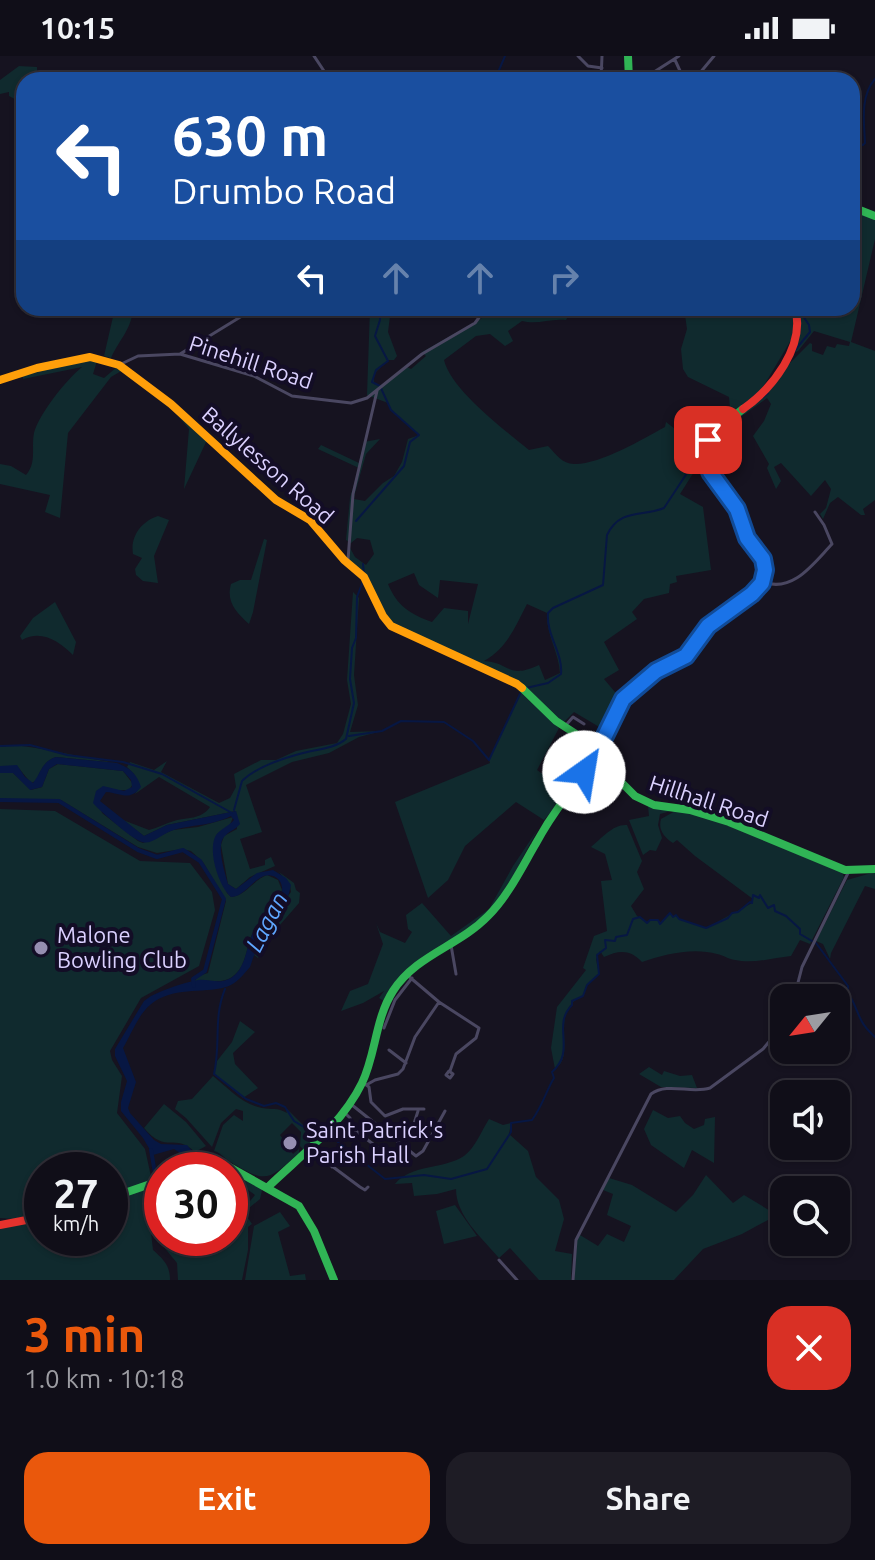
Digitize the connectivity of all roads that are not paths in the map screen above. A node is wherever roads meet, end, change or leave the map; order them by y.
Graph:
1 (578, 56) edge
2 (602, 56) edge
3 (714, 56) edge
4 (676, 57) edge
5 (602, 68) junction
6 (602, 72) edge
7 (654, 72) edge
8 (701, 72) edge
9 (242, 316) edge
10 (480, 316) edge
11 (797, 316) edge
12 (180, 354) junction
13 (119, 365) junction
14 (0, 380) edge
15 (379, 389) junction
16 (815, 512) dead end
17 (348, 564) junction
18 (763, 582) junction
19 (584, 724) dead end
20 (564, 727) junction
21 (604, 741) junction
22 (555, 745) dead end
23 (572, 752) dead end
24 (583, 753) dead end
25 (600, 754) junction
26 (580, 758) junction
27 (575, 764) junction
28 (622, 766) dead end
29 (561, 767) dead end
30 (601, 769) dead end
31 (584, 775) junction
32 (571, 791) junction
33 (875, 869) edge
34 (849, 871) junction
35 (451, 945) junction
36 (456, 974) dead end
37 (409, 976) junction
38 (798, 984) edge
39 (439, 1002) junction
40 (384, 1028) dead end
41 (770, 1041) edge
42 (389, 1050) dead end
43 (406, 1063) junction
44 (450, 1071) dead end
45 (365, 1083) junction
46 (350, 1104) junction
47 (418, 1109) junction
48 (424, 1109) dead end
49 (445, 1111) dead end
50 (344, 1112) junction
51 (411, 1133) dead end
52 (309, 1149) junction
53 (337, 1160) dead end
54 (394, 1160) dead end
55 (332, 1167) junction
56 (353, 1173) dead end
57 (248, 1177) edge
58 (348, 1179) junction
59 (368, 1187) dead end
60 (274, 1192) junction
61 (24, 1220) edge
62 (0, 1225) edge
63 (499, 1260) dead end
64 (334, 1280) edge
65 (517, 1280) edge
66 (573, 1280) edge

1 - 5 street
2 - 5 street
3 - 8 street
4 - 7 street
5 - 6 street
9 - 12 street
10 - 15 street, Pinehill Road
11 - 18 main road
12 - 13 street, Pinehill Road
12 - 15 street, Pinehill Road
13 - 14 main road, Ballylesson Road
13 - 17 main road, Ballylesson Road
15 - 17 street
16 - 18 street
17 - 20 main road, Ballylesson Road
18 - 21 main road
19 - 20 street
20 - 25 main road, Ballylesson Road
21 - 25 main road
21 - 28 street
22 - 32 street
23 - 26 street
24 - 26 street
25 - 31 main road
25 - 34 main road, Hillhall Road
26 - 27 street
27 - 29 street
27 - 31 street
30 - 31 street
31 - 32 main road
32 - 35 main road
33 - 34 main road, Hillhall Road
34 - 38 street
35 - 36 street
35 - 37 main road
37 - 39 street
37 - 40 street
37 - 45 main road
39 - 43 street
39 - 44 street
41 - 66 street
42 - 43 street
43 - 45 street
45 - 46 main road
45 - 47 street
46 - 49 street
46 - 50 main road
47 - 48 street
47 - 51 street
50 - 52 main road
50 - 54 street
52 - 55 street
52 - 60 main road
53 - 55 street
55 - 58 street
56 - 58 street
57 - 60 main road
58 - 59 street
60 - 64 main road
61 - 62 main road
63 - 65 street

